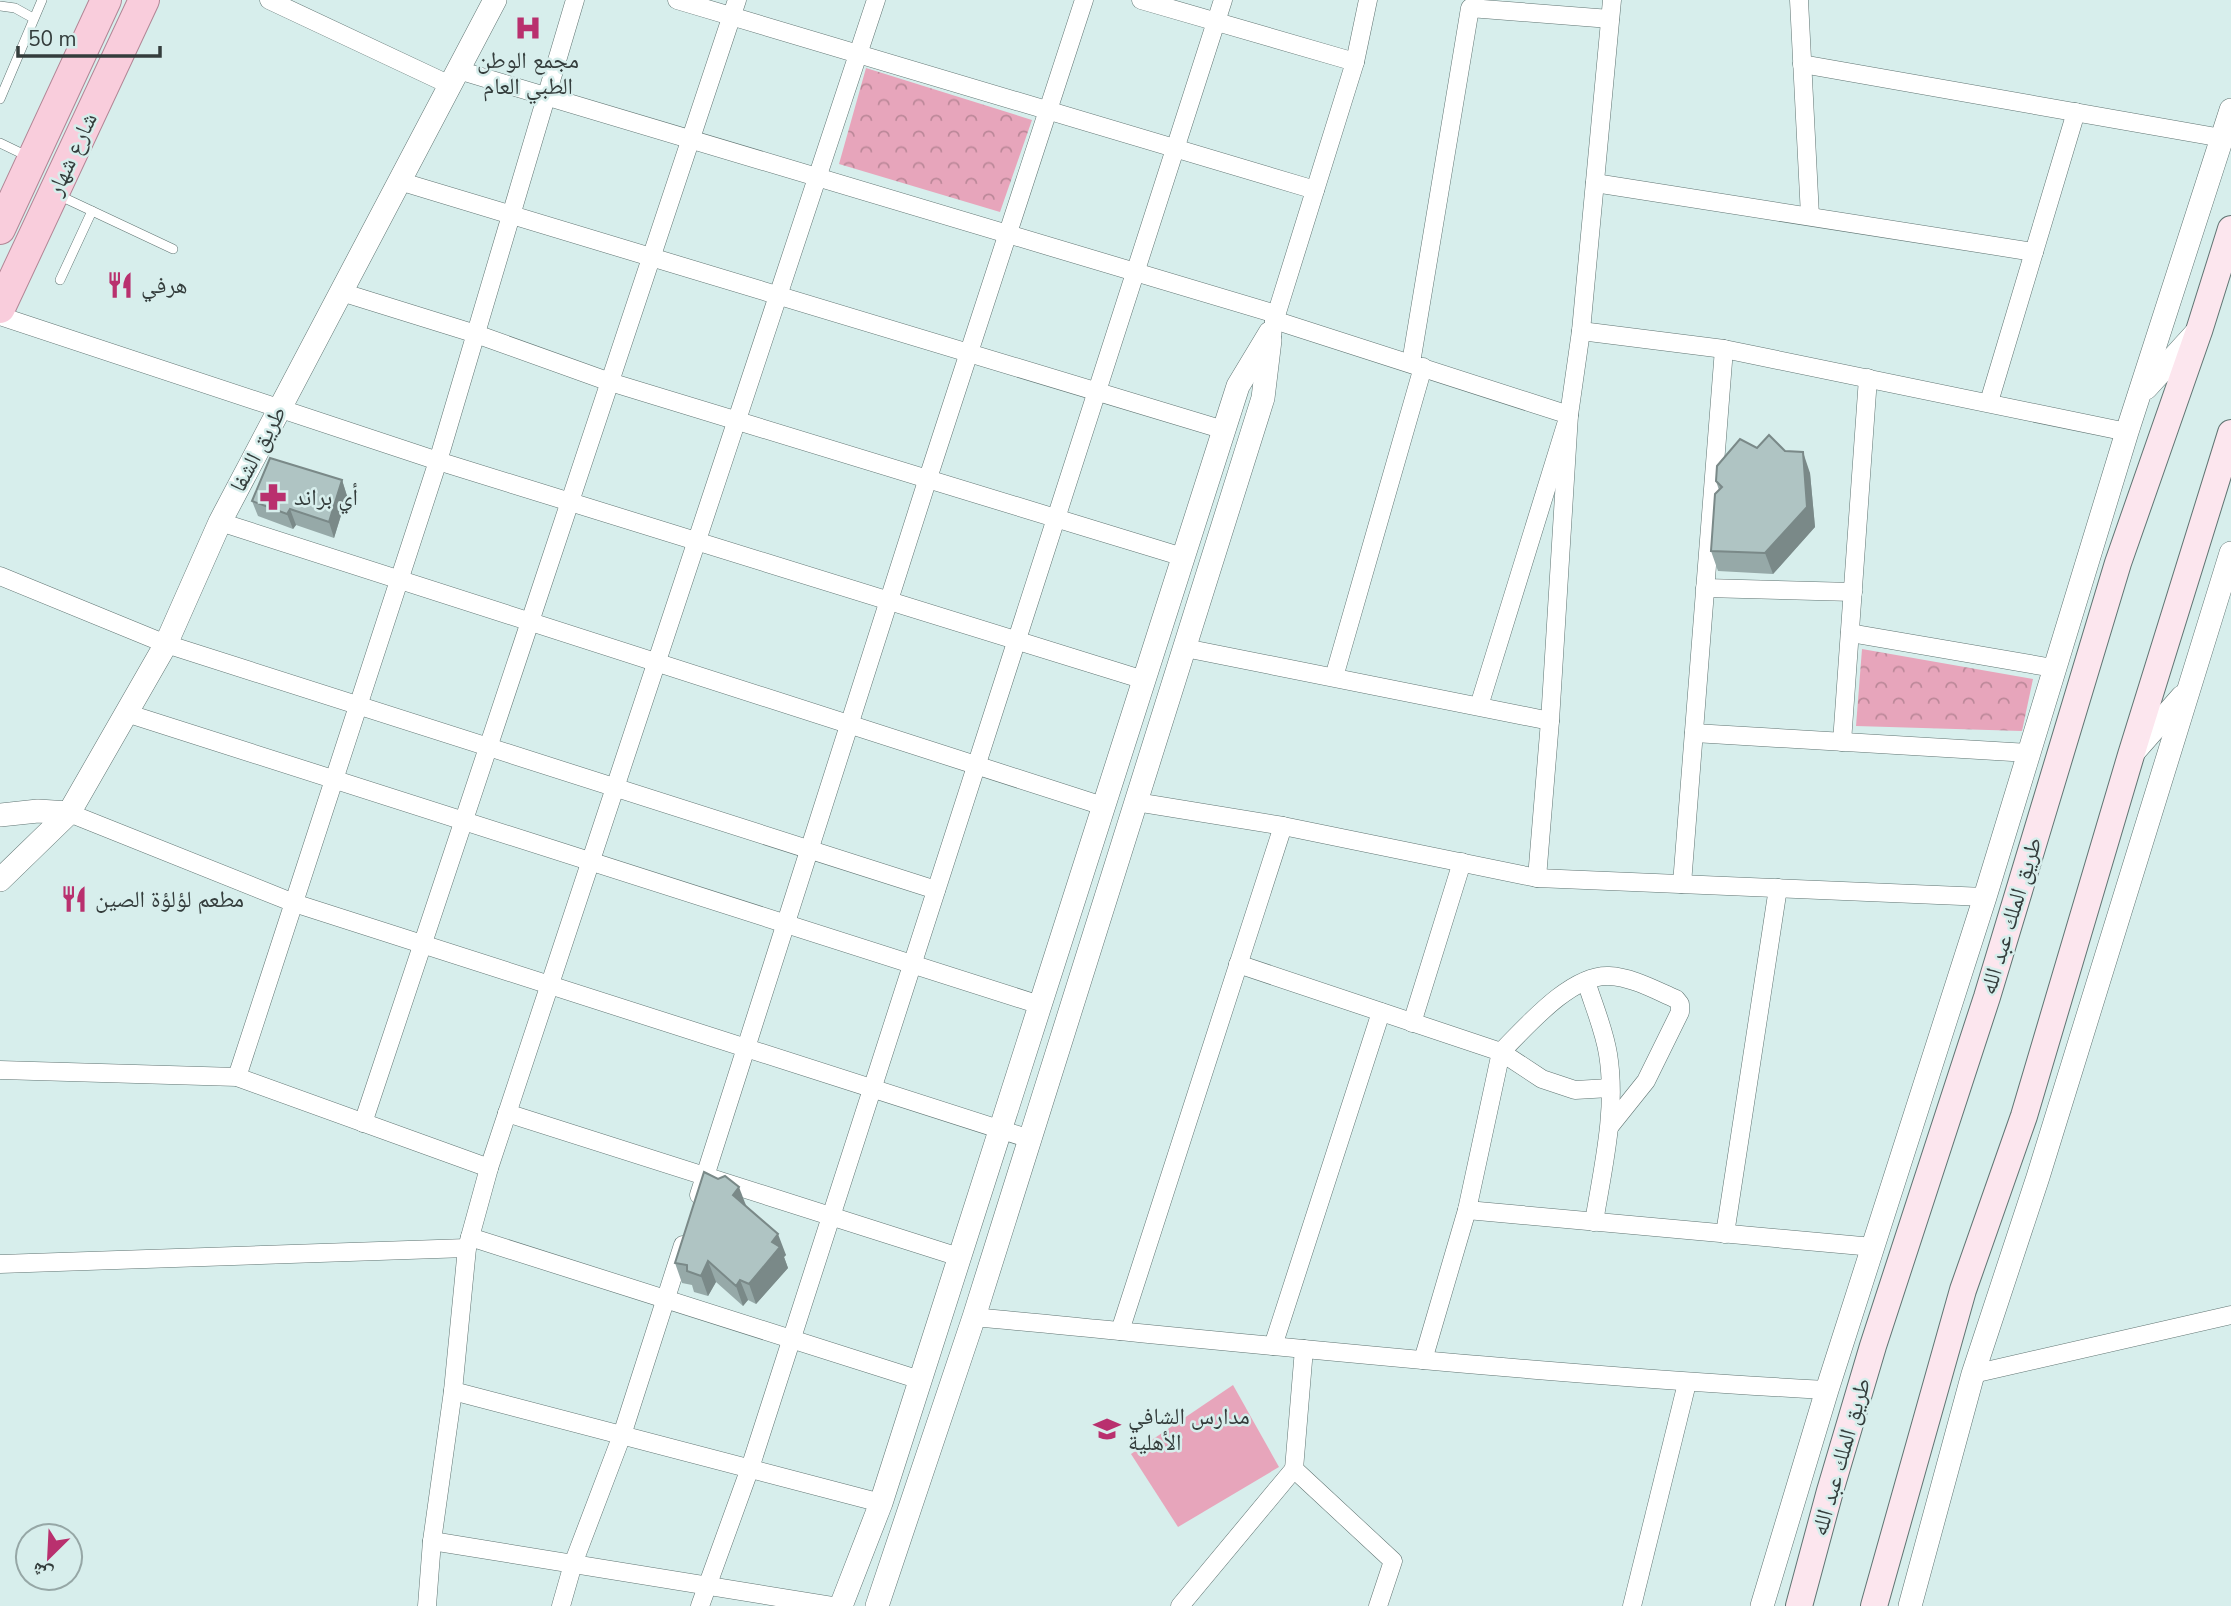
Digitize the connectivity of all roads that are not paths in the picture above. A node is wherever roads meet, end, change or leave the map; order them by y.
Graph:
1 (42, 0) edge
2 (106, 0) edge
3 (144, 0) edge
4 (269, 0) edge
5 (495, 0) edge
6 (575, 0) edge
7 (677, 0) edge
8 (876, 0) edge
9 (1084, 0) edge
10 (1141, 0) edge
11 (1223, 0) edge
12 (1368, 0) edge
13 (1612, 0) edge
14 (1799, 0) edge
15 (289, 4) edge
16 (0, 6) edge
17 (734, 8) edge
18 (33, 18) junction
19 (1610, 19) junction
20 (1216, 22) junction
21 (858, 54) junction
22 (1355, 62) junction
23 (1802, 64) junction
24 (454, 77) junction
25 (547, 96) junction
26 (0, 99) edge
27 (1048, 110) junction
28 (2231, 110) edge
29 (2076, 112) junction
30 (2222, 138) junction
31 (690, 139) junction
32 (0, 143) edge
33 (1175, 148) junction
34 (32, 159) junction
35 (816, 177) junction
36 (399, 181) junction
37 (1595, 183) junction
38 (1315, 190) junction
39 (54, 193) junction
40 (92, 211) junction
41 (511, 215) junction
42 (1810, 216) junction
43 (0, 229) edge
44 (2231, 229) edge
45 (1009, 234) junction
46 (173, 249) dead end
47 (2034, 252) junction
48 (651, 257) junction
49 (1136, 272) junction
50 (60, 280) dead end
51 (341, 292) junction
52 (777, 295) junction
53 (0, 308) edge
54 (0, 316) edge
55 (1274, 322) junction
56 (1581, 331) junction
57 (2199, 331) junction
58 (476, 334) junction
59 (1724, 349) junction
60 (970, 353) junction
61 (1417, 365) junction
62 (1868, 378) junction
63 (610, 382) junction
64 (1097, 391) junction
65 (2140, 395) junction
66 (1989, 402) junction
67 (280, 408) junction
68 (1569, 415) junction
69 (736, 420) junction
70 (1224, 429) junction
71 (2127, 432) junction
72 (2231, 433) edge
73 (438, 460) junction
74 (928, 478) junction
75 (570, 502) junction
76 (1057, 517) junction
77 (220, 522) junction
78 (696, 541) junction
79 (2231, 553) edge
80 (1183, 557) junction
81 (0, 576) edge
82 (399, 579) junction
83 (1706, 588) junction
84 (1853, 593) junction
85 (890, 601) junction
86 (530, 622) junction
87 (1850, 633) junction
88 (1017, 640) junction
89 (166, 643) junction
90 (1185, 648) junction
91 (656, 662) junction
92 (2053, 668) junction
93 (1334, 677) junction
94 (1144, 680) junction
95 (2188, 691) junction
96 (358, 705) junction
97 (1479, 706) junction
98 (127, 713) junction
99 (1550, 721) junction
100 (851, 725) junction
101 (1694, 733) junction
102 (1842, 742) junction
103 (488, 746) junction
104 (2029, 753) junction
105 (2131, 755) junction
106 (976, 765) junction
107 (334, 780) junction
108 (615, 787) junction
109 (1136, 802) junction
110 (1103, 806) junction
111 (69, 813) junction
112 (0, 816) edge
113 (463, 821) junction
114 (1283, 826) junction
115 (810, 849) junction
116 (590, 862) junction
117 (1462, 862) junction
118 (1537, 878) junction
119 (0, 880) edge
120 (1682, 884) junction
121 (1778, 888) junction
122 (936, 890) junction
123 (1985, 897) junction
124 (294, 903) junction
125 (786, 924) junction
126 (1975, 927) junction
127 (422, 944) junction
128 (1238, 964) junction
129 (912, 965) junction
130 (1586, 981) junction
131 (550, 985) junction
132 (1987, 997) junction
133 (1040, 1005) junction
134 (1381, 1012) junction
135 (1412, 1023) junction
136 (746, 1048) junction
137 (1501, 1052) junction
138 (0, 1070) edge
139 (237, 1077) junction
140 (1610, 1088) junction
141 (872, 1089) junction
142 (507, 1113) junction
143 (363, 1123) junction
144 (1610, 1126) junction
145 (1000, 1130) junction
146 (1030, 1139) junction
147 (489, 1168) junction
148 (705, 1176) junction
149 (1467, 1210) junction
150 (831, 1216) junction
151 (1594, 1222) junction
152 (1725, 1234) junction
153 (469, 1243) junction
154 (1873, 1247) junction
155 (959, 1257) junction
156 (0, 1265) edge
157 (665, 1299) junction
158 (2231, 1315) edge
159 (974, 1317) junction
160 (1121, 1331) junction
161 (791, 1339) junction
162 (1273, 1346) junction
163 (1304, 1349) junction
164 (1423, 1360) junction
165 (1973, 1374) junction
166 (920, 1380) junction
167 (1687, 1383) junction
168 (1827, 1390) junction
169 (453, 1391) junction
170 (622, 1435) junction
171 (750, 1468) junction
172 (1294, 1469) junction
173 (881, 1503) junction
174 (432, 1541) junction
175 (573, 1564) junction
176 (706, 1585) junction
177 (427, 1606) edge
178 (561, 1606) edge
179 (700, 1606) edge
180 (832, 1606) edge
181 (841, 1606) edge
182 (877, 1606) edge
183 (1181, 1606) edge
184 (1378, 1606) edge
185 (1632, 1606) edge
186 (1762, 1606) edge
187 (1799, 1606) edge
188 (1874, 1606) edge
189 (1910, 1606) edge

1 - 18 lane
2 - 34 main road, شارع شهار
3 - 39 main road, شارع شهار
4 - 15 street
5 - 24 street, طريق الشفا
6 - 25 street
7 - 17 street
8 - 21 street
9 - 27 street
10 - 20 street
11 - 20 street
12 - 22 street
13 - 19 street
14 - 23 street
15 - 24 street
16 - 18 lane
17 - 21 street
17 - 31 street
18 - 26 lane
19 - 37 street
19 - 61 street
20 - 22 street
20 - 33 street
21 - 27 street
21 - 35 street
22 - 38 street
23 - 29 street
23 - 42 street
24 - 25 street
24 - 36 street, طريق الشفا
25 - 31 street
25 - 41 street
27 - 33 street
27 - 45 street
28 - 30 street
29 - 30 street
29 - 47 street
30 - 65 street
31 - 35 street
31 - 48 street
32 - 34 lane
33 - 38 street
33 - 49 street
34 - 43 main road, شارع شهار
35 - 45 street
35 - 52 street
36 - 41 street
36 - 51 street, طريق الشفا
37 - 42 street
37 - 56 street
38 - 55 street
39 - 40 lane
39 - 53 main road, شارع شهار
40 - 46 lane
40 - 50 lane
41 - 48 street
41 - 58 street
42 - 47 street
44 - 57 main road, طريق الملك عبد الله
45 - 49 street
45 - 60 street
47 - 66 street
48 - 52 street
48 - 63 street
49 - 55 street
49 - 64 street
51 - 58 street
51 - 67 street, طريق الشفا
52 - 60 street
52 - 69 street
54 - 67 street
55 - 61 street
55 - 70 street
55 - 90 street
56 - 59 street
56 - 68 street
57 - 65 street
57 - 132 main road, طريق الملك عبد الله
58 - 63 street
58 - 73 street
59 - 62 street
59 - 83 street
60 - 64 street
60 - 74 street
61 - 68 street
61 - 93 street
62 - 66 street
62 - 84 street
63 - 69 street
63 - 75 street
64 - 70 street
64 - 76 street
65 - 71 street
66 - 71 street
67 - 73 street
67 - 77 street, طريق الشفا
68 - 97 street
68 - 99 street
69 - 74 street
69 - 78 street
70 - 80 street
71 - 92 street
72 - 105 main road
73 - 75 street
73 - 82 street
74 - 76 street
74 - 85 street
75 - 78 street
75 - 86 street
76 - 80 street
76 - 88 street
77 - 82 street
77 - 89 street, طريق الشفا
78 - 85 street
78 - 91 street
79 - 95 street
80 - 94 street
81 - 89 street
82 - 86 street
82 - 96 street
83 - 84 street
83 - 101 street
84 - 87 street
85 - 88 street
85 - 100 street
86 - 91 street
86 - 103 street
87 - 92 street
87 - 102 street
88 - 94 street
88 - 106 street
89 - 96 street
89 - 98 street, طريق الشفا
90 - 93 street
90 - 109 street
91 - 100 street
91 - 108 street
92 - 104 street
93 - 97 street
94 - 110 street
95 - 105 street
95 - 165 street
96 - 103 street
96 - 107 street
97 - 99 street
98 - 107 street
98 - 111 street, طريق الشفا
99 - 118 street
100 - 106 street
100 - 115 street
101 - 102 street
101 - 120 street
102 - 104 street
103 - 108 street
103 - 113 street
104 - 123 street
105 - 188 main road
106 - 110 street
106 - 122 street
107 - 113 street
107 - 124 street
108 - 115 street
108 - 116 street
109 - 114 street
109 - 146 street
110 - 133 street
111 - 112 street
111 - 119 street, طريق الشفا
111 - 124 street
113 - 116 street
113 - 127 street
114 - 117 street
114 - 128 street
115 - 122 street
115 - 125 street
116 - 125 street
116 - 131 street
117 - 118 street
117 - 135 street
118 - 120 street
120 - 121 street
121 - 123 street
121 - 152 street
122 - 129 street
123 - 126 street
124 - 127 street
124 - 139 street
125 - 129 street
125 - 136 street
126 - 132 street
126 - 154 street
127 - 131 street
127 - 143 street
128 - 134 street
128 - 160 street
129 - 133 street
129 - 141 street
130 - 137 street
130 - 140 street
130 - 144 street
131 - 136 street
131 - 142 street
132 - 187 main road, طريق الملك عبد الله
133 - 145 street
134 - 135 street
134 - 162 street
135 - 137 street
136 - 141 street
136 - 148 street
137 - 140 street
137 - 149 street
138 - 139 street
139 - 143 street
140 - 144 street
141 - 145 street
141 - 150 street
142 - 147 street
142 - 148 street
143 - 147 street
144 - 151 street
145 - 146 street
145 - 155 street
146 - 159 street
147 - 153 street
148 - 150 street
148 - 157 street
149 - 151 street
149 - 164 street
150 - 155 street
150 - 161 street
151 - 152 street
152 - 154 street
153 - 156 street
153 - 157 street
153 - 169 street
154 - 168 street
155 - 166 street
157 - 161 street
157 - 170 street
158 - 165 street
159 - 160 street
159 - 182 street
160 - 162 street
161 - 166 street
161 - 171 street
162 - 163 street
163 - 164 street
163 - 172 street
164 - 167 street
165 - 189 street
166 - 173 street
167 - 168 street
167 - 185 street
168 - 186 street
169 - 170 street
169 - 174 street
170 - 171 street
170 - 175 street
171 - 173 street
171 - 176 street
172 - 183 street
172 - 184 street
173 - 181 street
174 - 175 street
174 - 177 street
175 - 176 street
175 - 178 street
176 - 179 street
176 - 180 street

